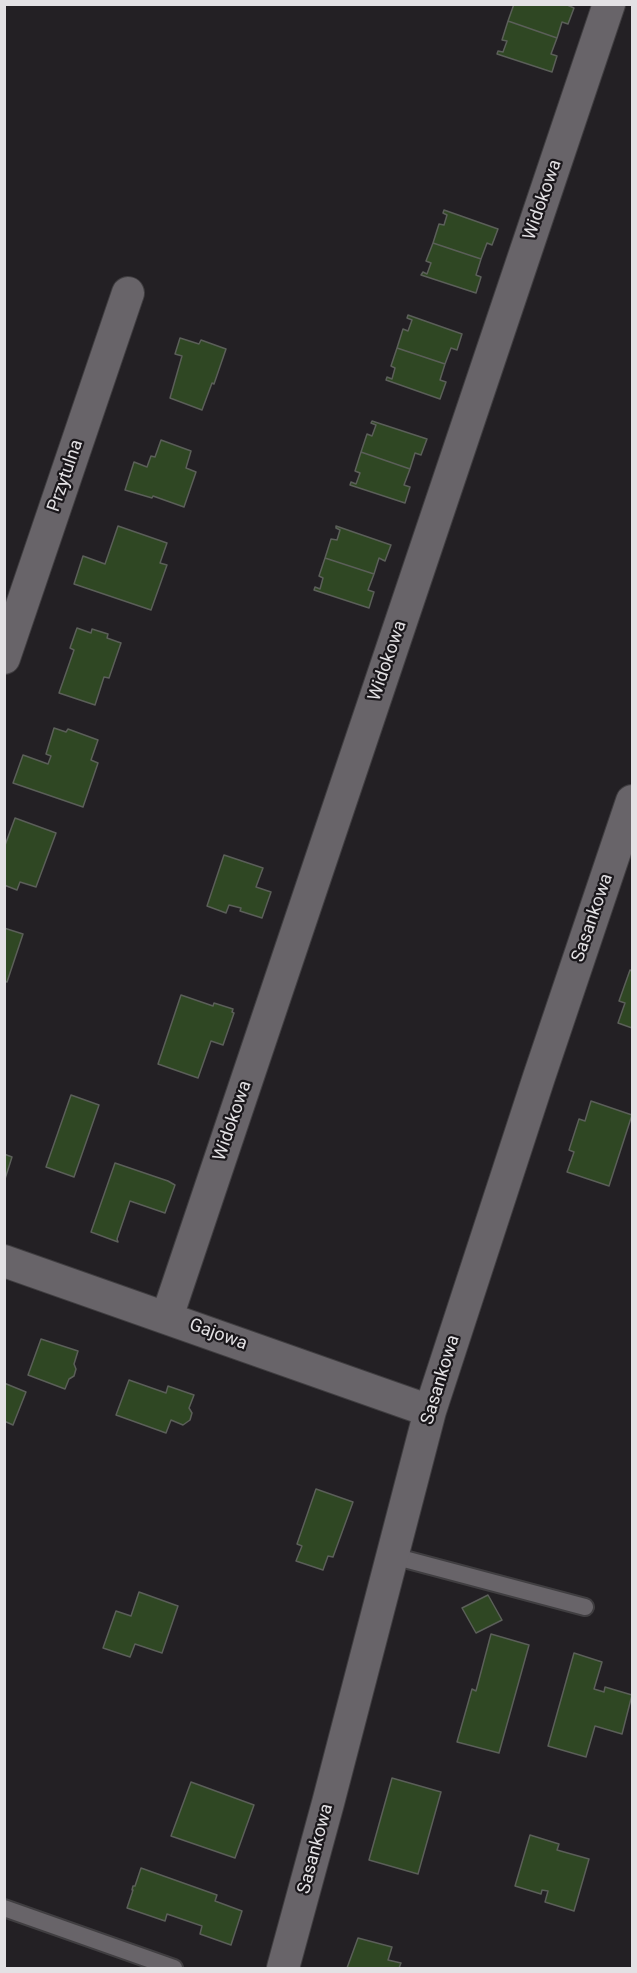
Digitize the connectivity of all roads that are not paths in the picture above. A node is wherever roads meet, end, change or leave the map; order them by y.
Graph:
1 (609, 4) edge
2 (128, 293) dead end
3 (4, 658) edge
4 (633, 801) edge
5 (4, 1261) edge
6 (166, 1317) junction
7 (430, 1411) junction
8 (393, 1556) junction
9 (585, 1607) dead end
10 (4, 1908) edge
11 (174, 1968) edge
12 (283, 1968) edge

1 - 6 street, Widokowa
2 - 3 street, Przytulna
4 - 7 street, Sasankowa
5 - 6 street, Gajowa
6 - 7 street, Gajowa
7 - 8 street, Sasankowa
8 - 9 lane
8 - 12 street, Sasankowa
10 - 11 lane

